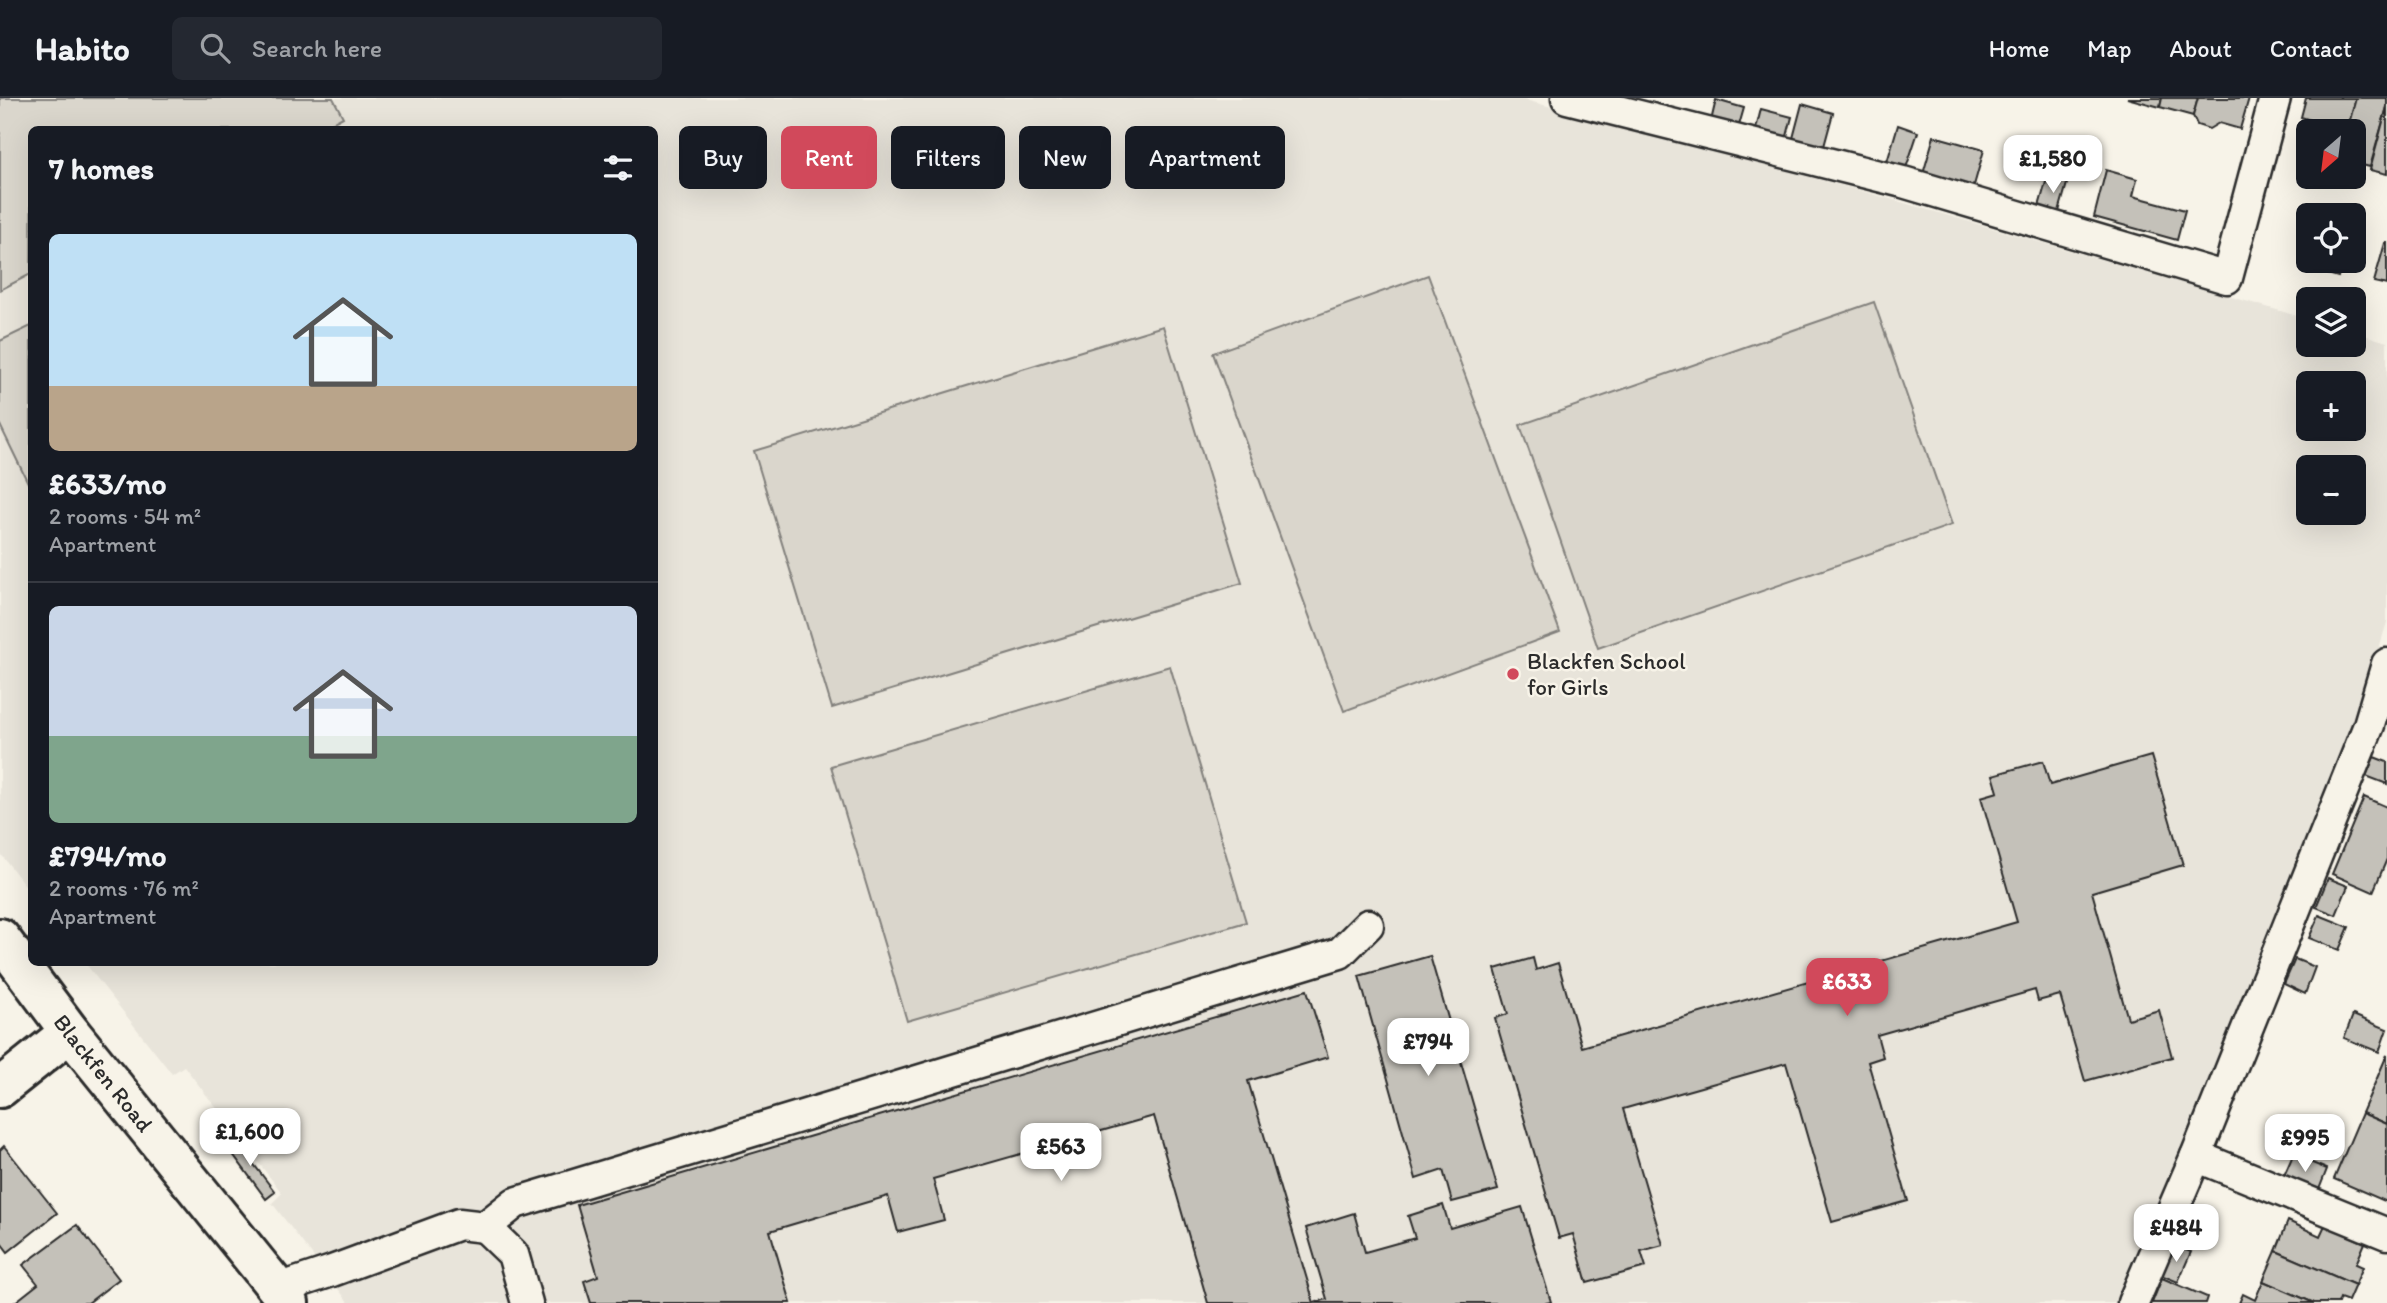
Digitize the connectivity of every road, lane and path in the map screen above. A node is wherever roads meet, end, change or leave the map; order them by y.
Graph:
1 (1567, 98) edge
2 (2275, 98) edge
3 (2387, 664) edge
4 (1368, 925) dead end
5 (0, 939) edge
6 (70, 1032) junction
7 (0, 1088) edge
8 (2196, 1156) junction
9 (485, 1227) junction
10 (2387, 1234) edge
11 (283, 1296) edge
12 (527, 1303) edge
13 (2133, 1303) edge

1 - 2 lane
3 - 8 lane
4 - 9 lane
5 - 6 main road, Blackfen Road
6 - 7 main road
6 - 11 main road, Blackfen Road
8 - 10 lane
8 - 13 lane
9 - 11 lane
9 - 12 lane

